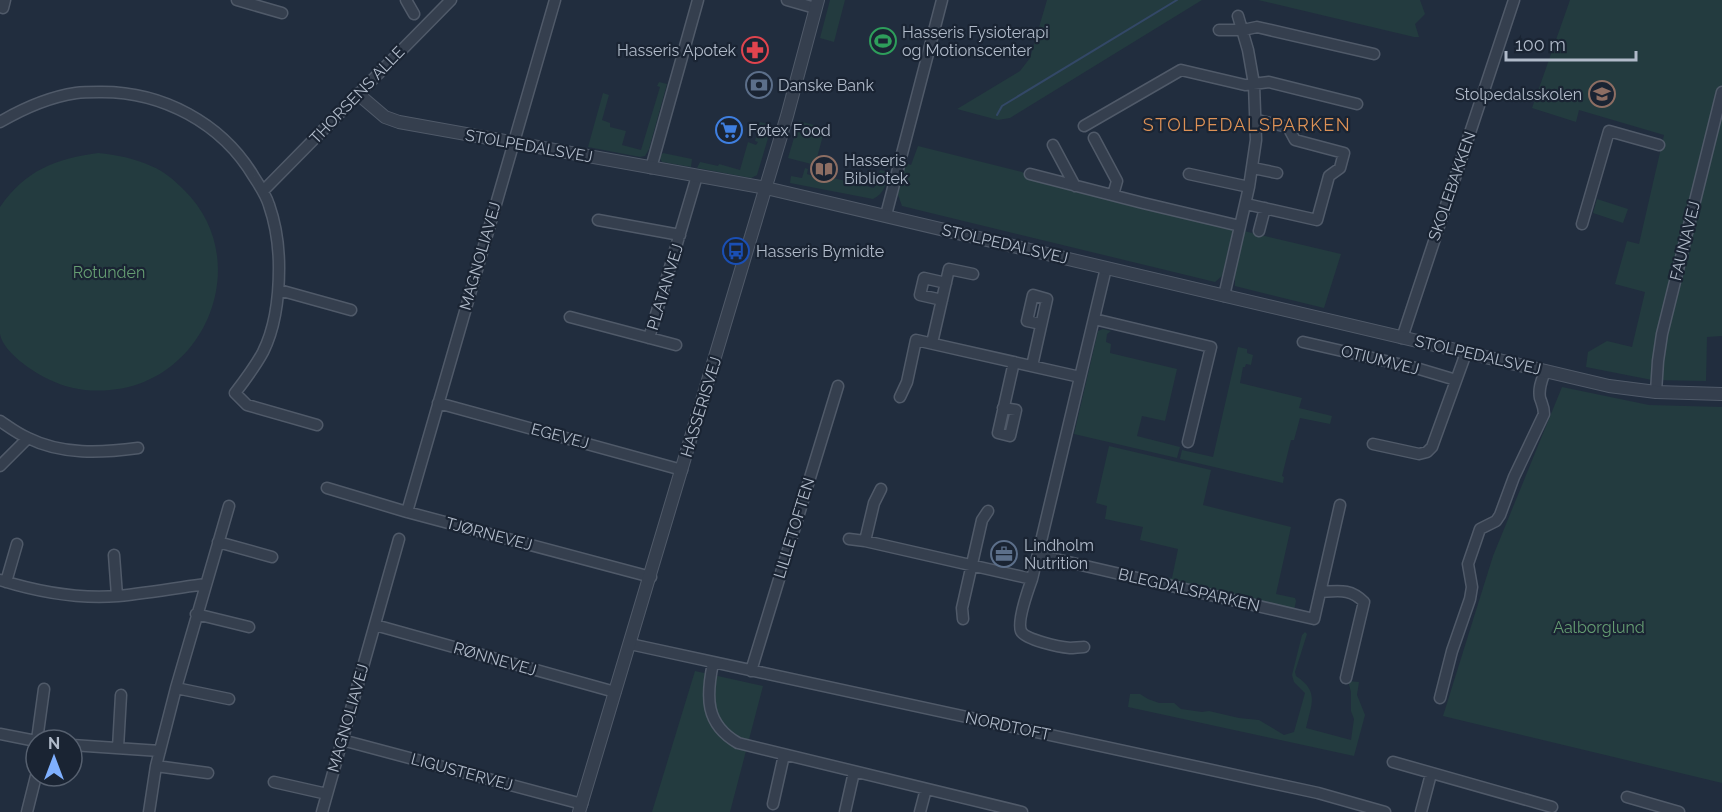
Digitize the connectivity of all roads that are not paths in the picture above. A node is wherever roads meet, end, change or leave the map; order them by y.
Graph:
1 (237, 0) edge
2 (406, 0) edge
3 (451, 0) edge
4 (555, 0) edge
5 (698, 0) edge
6 (787, 0) edge
7 (942, 0) edge
8 (1514, 0) edge
9 (817, 4) edge
10 (282, 13) dead end
11 (414, 14) dead end
12 (1238, 16) dead end
13 (1219, 30) dead end
14 (1243, 30) junction
15 (1374, 54) dead end
16 (1254, 84) junction
17 (1722, 92) edge
18 (358, 94) junction
19 (1357, 104) dead end
20 (1257, 120) junction
21 (0, 122) edge
22 (1084, 126) dead end
23 (1094, 138) dead end
24 (513, 143) junction
25 (1053, 145) dead end
26 (1659, 145) dead end
27 (651, 168) junction
28 (1253, 168) junction
29 (1277, 173) dead end
30 (1030, 174) dead end
31 (1189, 174) dead end
32 (697, 176) junction
33 (1075, 186) junction
34 (1250, 187) junction
35 (766, 188) junction
36 (263, 191) junction
37 (1113, 195) junction
38 (1246, 204) junction
39 (1265, 208) junction
40 (886, 215) junction
41 (598, 220) dead end
42 (1582, 224) dead end
43 (1240, 226) junction
44 (1259, 231) dead end
45 (680, 236) junction
46 (1106, 268) junction
47 (973, 274) dead end
48 (946, 283) junction
49 (279, 290) junction
50 (1224, 296) junction
51 (942, 300) junction
52 (351, 310) dead end
53 (570, 318) dead end
54 (1094, 319) junction
55 (1041, 324) dead end
56 (649, 338) junction
57 (1402, 338) junction
58 (1303, 342) dead end
59 (932, 343) junction
60 (676, 345) dead end
61 (1466, 353) junction
62 (1014, 362) junction
63 (1032, 366) junction
64 (1545, 371) junction
65 (1080, 377) junction
66 (1456, 380) junction
67 (838, 386) dead end
68 (1656, 392) junction
69 (1722, 394) edge
70 (900, 397) dead end
71 (438, 403) junction
72 (1003, 408) dead end
73 (0, 421) edge
74 (317, 425) dead end
75 (28, 438) junction
76 (1188, 442) dead end
77 (1373, 444) dead end
78 (138, 448) dead end
79 (0, 466) edge
80 (682, 470) junction
81 (327, 488) dead end
82 (881, 489) dead end
83 (1340, 505) dead end
84 (229, 506) dead end
85 (988, 511) dead end
86 (407, 512) junction
87 (399, 539) dead end
88 (849, 539) dead end
89 (865, 541) junction
90 (218, 542) junction
91 (17, 544) dead end
92 (114, 555) dead end
93 (1038, 555) junction
94 (272, 557) dead end
95 (972, 566) junction
96 (651, 577) junction
97 (1032, 579) junction
98 (3, 581) edge
99 (205, 584) junction
100 (1320, 592) junction
101 (117, 596) junction
102 (196, 614) junction
103 (963, 619) dead end
104 (375, 625) junction
105 (249, 627) dead end
106 (630, 644) junction
107 (1084, 647) dead end
108 (713, 663) junction
109 (751, 671) junction
110 (1346, 678) dead end
111 (176, 688) junction
112 (44, 689) dead end
113 (615, 692) junction
114 (121, 695) dead end
115 (1440, 698) dead end
116 (229, 699) dead end
117 (39, 728) edge
118 (0, 734) edge
119 (24, 739) edge
120 (342, 740) junction
121 (84, 746) edge
122 (118, 748) junction
123 (160, 751) junction
124 (784, 755) junction
125 (1393, 762) dead end
126 (156, 766) junction
127 (854, 772) junction
128 (208, 773) dead end
129 (1431, 774) junction
130 (274, 782) dead end
131 (33, 788) edge
132 (926, 789) junction
133 (327, 794) junction
134 (1627, 797) dead end
135 (773, 804) dead end
136 (1552, 807) dead end
137 (581, 808) edge
138 (27, 812) edge
139 (149, 812) edge
140 (322, 812) edge
141 (845, 812) edge
142 (920, 812) edge
143 (1022, 812) edge
144 (1385, 812) edge
145 (1421, 812) edge
146 (1678, 812) edge

1 - 10 street
2 - 11 street
3 - 18 street, THORSENS ALLE
4 - 24 street, MAGNOLIAVEJ
5 - 27 street
6 - 9 street
7 - 40 street
8 - 57 street, SKOLEBAKKEN
9 - 35 street, HASSERISVEJ
12 - 14 street
13 - 14 street
14 - 15 street
14 - 16 street
16 - 19 street
16 - 20 street
16 - 22 street
17 - 68 street, FAUNAVEJ
18 - 24 street, STOLPEDALSVEJ
18 - 36 street, THORSENS ALLE
20 - 28 street
20 - 39 street
21 - 36 street
23 - 37 street
24 - 27 street, STOLPEDALSVEJ
24 - 71 street, MAGNOLIAVEJ
25 - 33 street
26 - 42 street
27 - 32 street, STOLPEDALSVEJ
28 - 29 street
28 - 34 street
30 - 33 street
31 - 34 street
32 - 35 street, STOLPEDALSVEJ
32 - 45 street, PLATANVEJ
33 - 37 street
34 - 38 street
35 - 40 street, STOLPEDALSVEJ
35 - 80 street, HASSERISVEJ
36 - 49 street
37 - 43 street
38 - 39 street
38 - 43 street
39 - 44 street
40 - 46 street, STOLPEDALSVEJ
41 - 45 street, PLATANVEJ
43 - 50 street
45 - 56 street, PLATANVEJ
46 - 50 street, STOLPEDALSVEJ
46 - 54 street
47 - 48 street
48 - 51 street
48 - 51 street
49 - 52 street
49 - 74 street
50 - 57 street, STOLPEDALSVEJ
51 - 59 street
53 - 56 street, PLATANVEJ
54 - 65 street
54 - 76 street
55 - 63 street
56 - 60 street, PLATANVEJ
57 - 61 street, STOLPEDALSVEJ
58 - 66 street, OTIUMVEJ
59 - 62 street
59 - 70 street
61 - 64 street, STOLPEDALSVEJ
61 - 66 street
62 - 63 street
62 - 72 street
63 - 65 street
64 - 68 street, STOLPEDALSVEJ
64 - 115 street
65 - 93 street
66 - 77 street
67 - 109 street, LILLETOFTEN
68 - 69 street, STOLPEDALSVEJ
71 - 80 street, EGEVEJ
71 - 86 street, MAGNOLIAVEJ
73 - 75 street
75 - 78 street
75 - 79 street
80 - 96 street, HASSERISVEJ
81 - 86 street, TJØRNEVEJ
82 - 89 street
83 - 100 street, BLEGDALSPARKEN
84 - 90 street
85 - 95 street
86 - 96 street, TJØRNEVEJ
87 - 104 street, MAGNOLIAVEJ
88 - 89 street
89 - 95 street
90 - 94 street
90 - 99 street
91 - 98 street
92 - 101 street
93 - 97 street
93 - 100 street, BLEGDALSPARKEN
95 - 97 street
95 - 103 street
96 - 106 street, HASSERISVEJ
97 - 107 street
98 - 101 street
99 - 101 street
99 - 102 street
100 - 110 street
102 - 105 street
102 - 111 street
104 - 113 street, RØNNEVEJ
104 - 120 street, MAGNOLIAVEJ
106 - 108 street, NORDTOFT
106 - 113 street, HASSERISVEJ
108 - 109 street, NORDTOFT
108 - 124 street
109 - 144 street, NORDTOFT
111 - 116 street
111 - 123 street
112 - 117 street
113 - 137 street, HASSERISVEJ
114 - 122 street
118 - 119 street
120 - 133 street, MAGNOLIAVEJ
120 - 137 street, LIGUSTERVEJ
121 - 122 street
122 - 123 street
123 - 126 street
124 - 127 street
124 - 135 street
125 - 129 street
126 - 128 street
126 - 139 street
127 - 132 street
127 - 141 street
129 - 136 street
129 - 145 street
130 - 133 street, MAGNOLIAVEJ
131 - 138 street
132 - 142 street
132 - 143 street
133 - 140 street, MAGNOLIAVEJ
134 - 146 street

